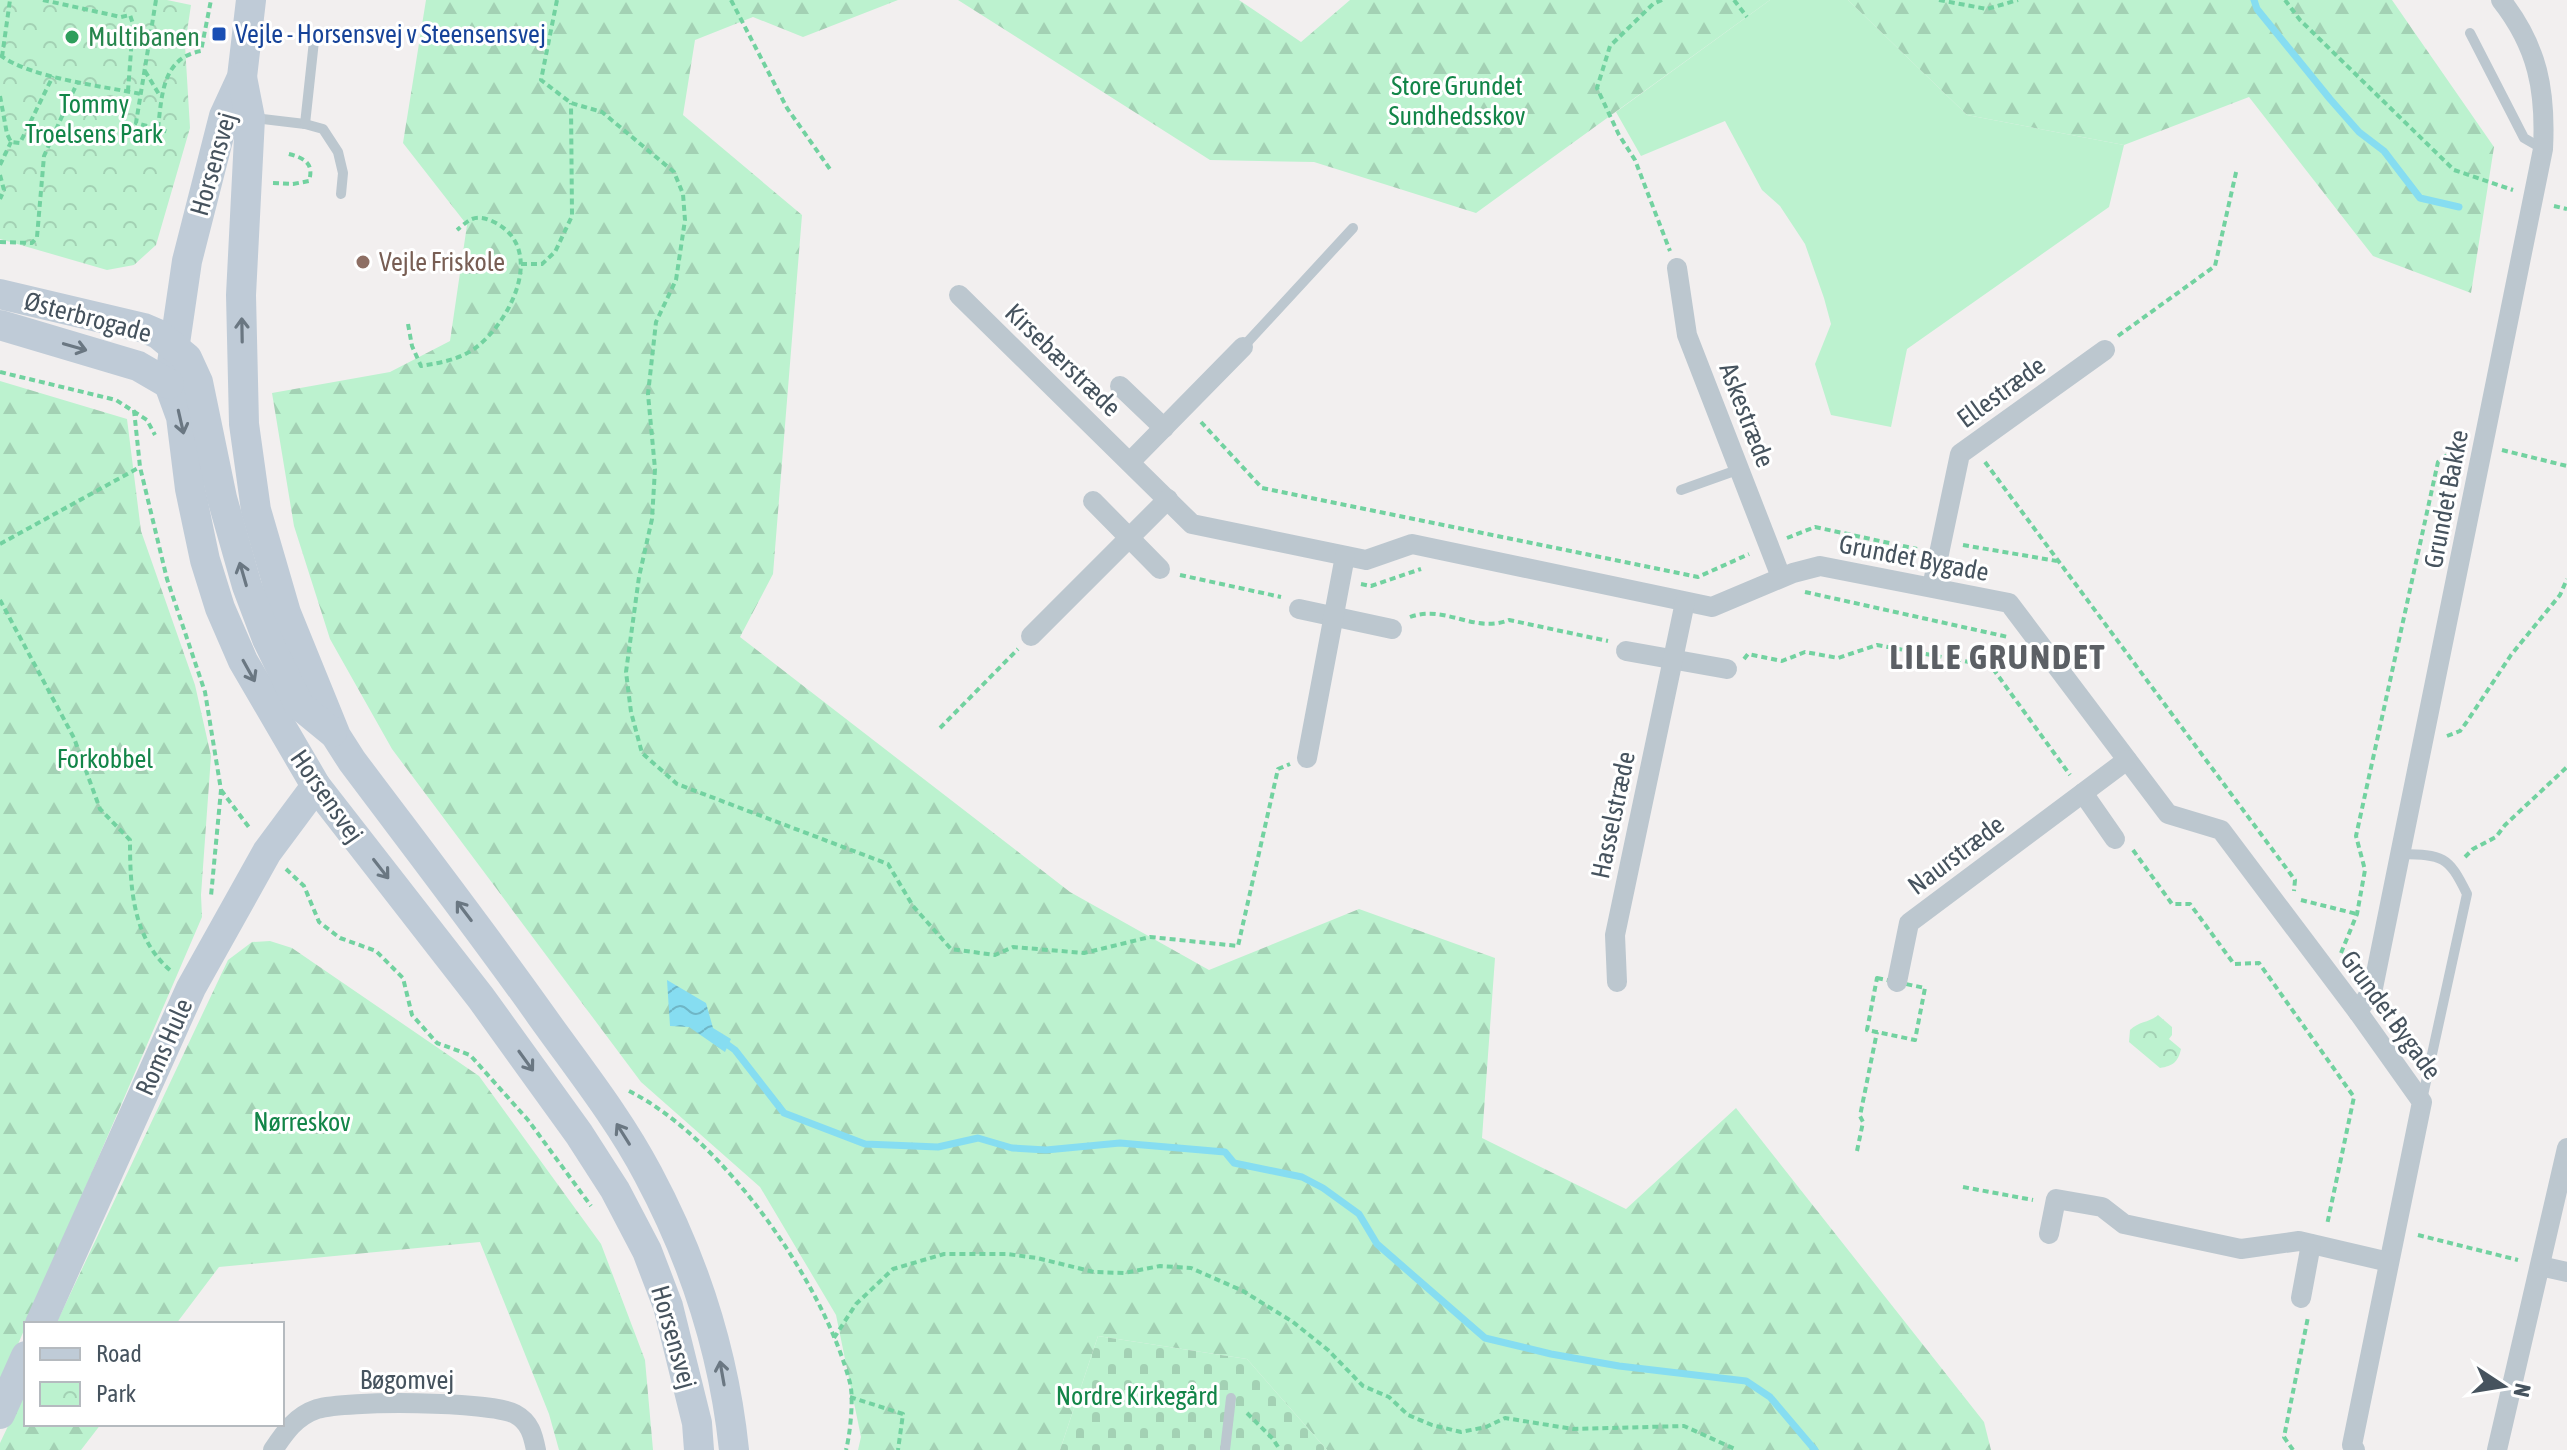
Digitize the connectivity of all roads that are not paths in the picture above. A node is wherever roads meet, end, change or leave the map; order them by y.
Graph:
1 (251, 0) edge
2 (2501, 0) edge
3 (2470, 33) dead end
4 (314, 41) dead end
5 (237, 117) junction
6 (305, 124) junction
7 (2543, 149) junction
8 (341, 194) dead end
9 (1353, 228) dead end
10 (1677, 268) road end
11 (0, 294) edge
12 (959, 295) dead end
13 (0, 325) edge
14 (173, 346) junction
15 (1243, 347) joint
16 (2105, 350) road end
17 (169, 384) junction
18 (1120, 386) dead end
19 (1164, 428) junction
20 (1130, 462) junction
21 (1740, 469) junction
22 (1681, 490) dead end
23 (1168, 499) junction
24 (1093, 501) dead end
25 (1130, 537) junction
26 (1345, 556) junction
27 (1160, 569) road end
28 (1781, 577) junction
29 (1932, 587) junction
30 (1685, 602) junction
31 (1299, 609) road end
32 (1334, 617) junction
33 (1392, 629) road end
34 (1031, 636) road end
35 (1626, 651) road end
36 (1672, 659) junction
37 (1727, 669) road end
38 (336, 736) junction
39 (1307, 758) road end
40 (2127, 760) junction
41 (316, 786) junction
42 (2083, 793) junction
43 (2115, 839) road end
44 (2400, 854) junction
45 (1617, 982) dead end
46 (1897, 982) road end
47 (2358, 1012) junction
48 (2422, 1102) junction
49 (2567, 1148) edge
50 (2049, 1234) dead end
51 (2316, 1245) junction
52 (2389, 1262) junction
53 (2540, 1266) junction
54 (2567, 1272) edge
55 (2301, 1298) road end
56 (41, 1322) edge
57 (24, 1360) edge
58 (1231, 1398) road end
59 (0, 1414) edge
60 (273, 1450) edge
61 (536, 1450) edge
62 (699, 1450) edge
63 (734, 1450) edge
64 (1225, 1450) edge
65 (2355, 1450) edge
66 (2497, 1450) edge

1 - 5 main road, Horsensvej
2 - 7 street, Grundet Bakke
3 - 7 lane
4 - 6 lane
5 - 6 lane
5 - 14 main road, Horsensvej
38 -> 5 main road, Horsensvej
6 - 8 lane
7 - 44 street, Grundet Bakke
9 - 15 lane
10 - 21 street, Askestræde
11 - 14 main road, Østerbrogade
12 - 20 street, Kirsebærstræde
13 -> 17 main road, Østerbrogade
14 - 17 main road, Horsensvej
38 -> 14 main road
15 - 19 street
16 - 29 street, Ellestræde
17 -> 41 main road, Horsensvej
18 - 19 street
19 - 20 street
20 - 23 street, Grundet Bygade
21 - 22 lane
21 - 28 street, Askestræde
23 - 25 street
23 - 26 street, Grundet Bygade
24 - 25 street
25 - 27 street
25 - 34 street
26 - 30 street, Grundet Bygade
26 - 32 street
28 - 29 street, Grundet Bygade
28 - 30 street, Grundet Bygade
29 - 40 street, Grundet Bygade
30 - 36 street, Hasselstræde
31 - 32 street
32 - 33 street
32 - 39 street
35 - 36 street
36 - 37 street
36 - 45 street, Hasselstræde
63 -> 38 main road, Horsensvej
40 - 42 street, Naurstræde
40 - 47 street, Grundet Bygade
41 - 56 main road, Roms Hule
41 -> 62 main road, Horsensvej
42 - 43 street
42 - 46 street, Naurstræde
44 - 47 street, Grundet Bakke
44 - 48 lane
47 - 48 street, Grundet Bygade
48 - 52 street, Grundet Bygade
49 - 53 street
50 - 51 street
51 - 52 street
51 - 55 street
52 - 65 street, Grundet Bygade
53 - 54 street
53 - 66 street
57 - 59 main road
58 - 64 lane
60 - 61 street, Bøgomvej

